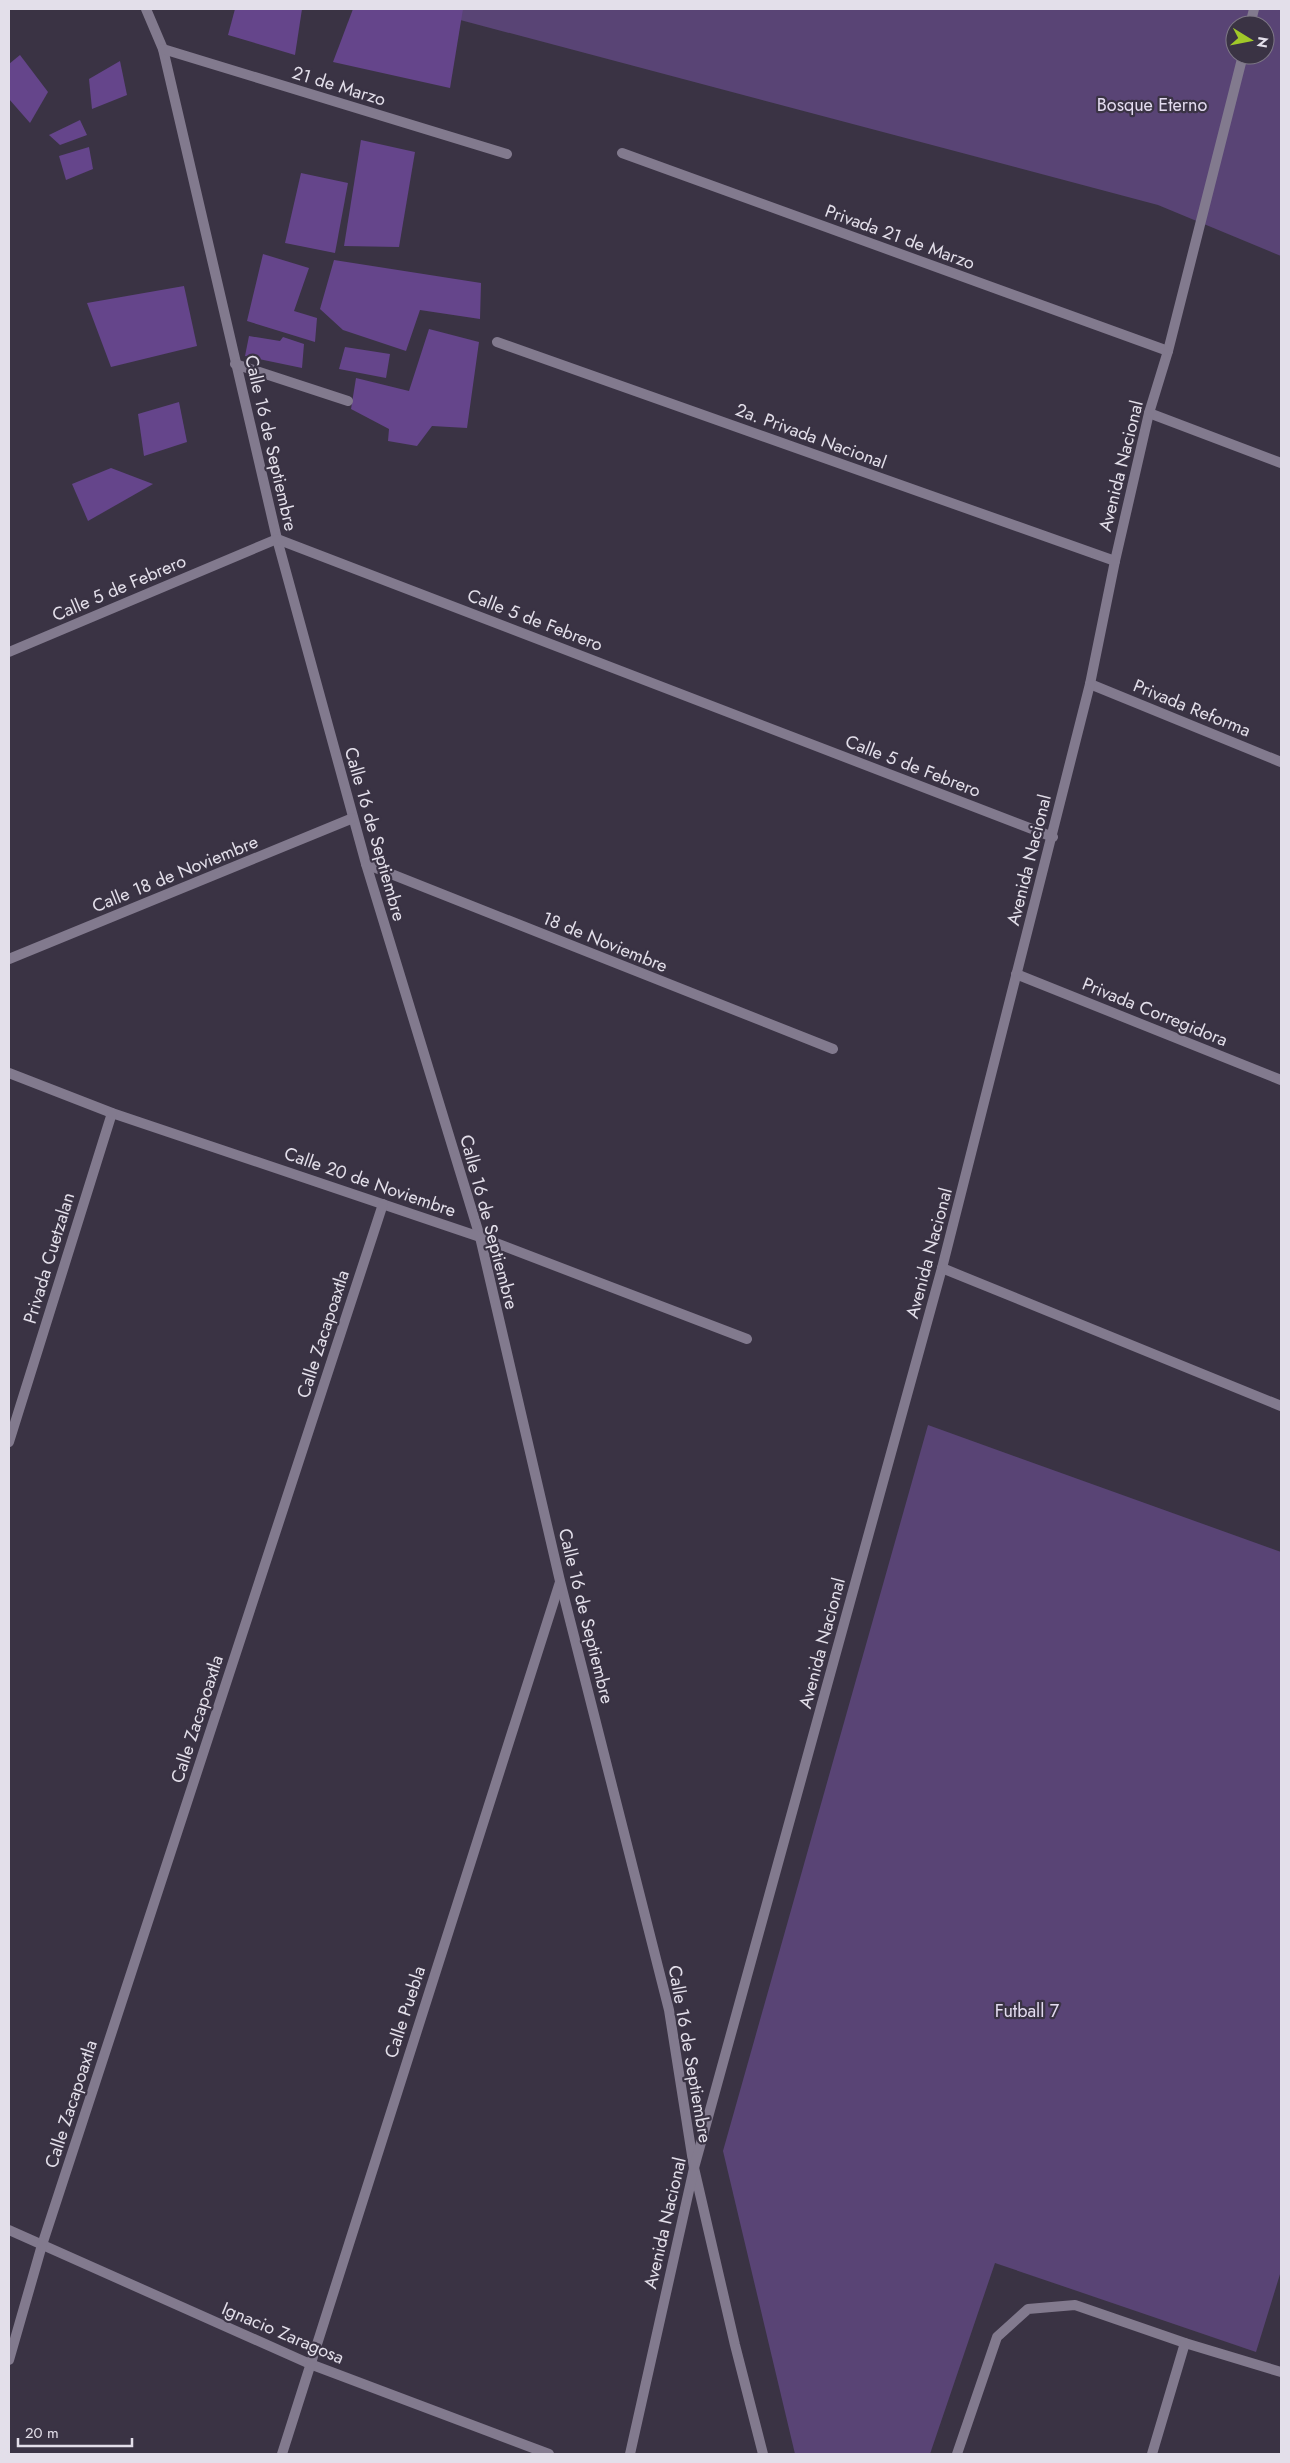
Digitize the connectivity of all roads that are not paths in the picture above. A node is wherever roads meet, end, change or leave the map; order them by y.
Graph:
1 (146, 9) edge
2 (162, 49) junction
3 (1240, 65) edge
4 (622, 153) dead end
5 (506, 154) dead end
6 (497, 342) dead end
7 (1168, 351) junction
8 (235, 364) junction
9 (348, 401) dead end
10 (1149, 413) junction
11 (1281, 464) edge
12 (277, 538) junction
13 (1115, 561) junction
14 (9, 652) edge
15 (1090, 684) junction
16 (1281, 762) edge
17 (353, 818) junction
18 (1052, 837) junction
19 (366, 864) junction
20 (9, 959) edge
21 (1016, 974) junction
22 (832, 1049) dead end
23 (9, 1073) edge
24 (1281, 1080) edge
25 (112, 1113) junction
26 (383, 1204) junction
27 (480, 1237) junction
28 (942, 1268) junction
29 (748, 1339) dead end
30 (1281, 1406) edge
31 (9, 1442) edge
32 (560, 1581) junction
33 (694, 2168) junction
34 (9, 2230) edge
35 (42, 2245) junction
36 (1185, 2343) junction
37 (9, 2360) edge
38 (310, 2364) junction
39 (1281, 2372) edge
40 (282, 2454) edge
41 (549, 2454) edge
42 (630, 2454) edge
43 (763, 2454) edge
44 (957, 2454) edge
45 (1152, 2454) edge

1 - 2 street, Calle 16 de Septiembre
2 - 5 street, 21 de Marzo
2 - 8 street, Calle 16 de Septiembre
3 - 7 street, Avenida Nacional
4 - 7 street, Privada 21 de Marzo
6 - 13 street, 2a. Privada Nacional
7 - 10 street, Avenida Nacional
8 - 9 street
8 - 12 street, Calle 16 de Septiembre
10 - 11 street
10 - 13 street, Avenida Nacional
12 - 14 street, Calle 5 de Febrero
12 - 17 street, Calle 16 de Septiembre
12 - 18 street, Calle 5 de Febrero
13 - 15 street, Avenida Nacional
15 - 16 street, Privada Reforma
15 - 18 street, Avenida Nacional
17 - 19 street, Calle 16 de Septiembre
17 - 20 street, Calle 18 de Noviembre
18 - 21 street, Avenida Nacional
19 - 22 street, 18 de Noviembre
19 - 27 street, Calle 16 de Septiembre
21 - 24 street, Privada Corregidora
21 - 28 street, Avenida Nacional
23 - 25 street, Calle 20 de Noviembre
25 - 26 street, Calle 20 de Noviembre
25 - 31 street, Privada Cuetzalan
26 - 27 street, Calle 20 de Noviembre
26 - 35 street, Calle Zacapoaxtla
27 - 29 street, Calle 20 de Noviembre
27 - 32 street, Calle 16 de Septiembre
28 - 30 street
28 - 33 street, Avenida Nacional
32 - 33 street, Calle 16 de Septiembre
32 - 38 street, Calle Puebla
33 - 42 street, Avenida Nacional
33 - 43 street, Calle 16 de Septiembre
34 - 35 street, Ignacio Zaragosa
35 - 37 street, Calle Zacapoaxtla
35 - 38 street, Ignacio Zaragosa
36 - 39 street
36 - 44 street
36 - 45 street
38 - 40 street, Calle Puebla
38 - 41 street, Ignacio Zaragosa

